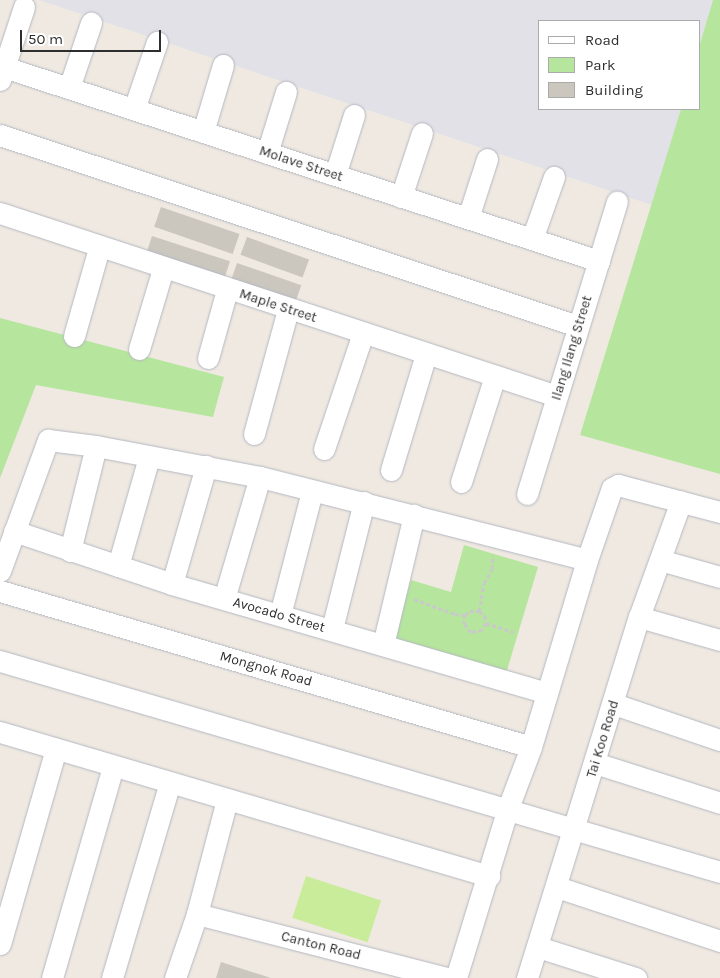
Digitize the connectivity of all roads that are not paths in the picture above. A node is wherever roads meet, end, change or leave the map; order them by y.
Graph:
1 (24, 7) dead end
2 (91, 23) dead end
3 (158, 42) dead end
4 (223, 65) dead end
5 (2, 74) edge
6 (69, 88) junction
7 (286, 92) dead end
8 (134, 110) junction
9 (354, 115) dead end
10 (203, 132) junction
11 (422, 133) dead end
12 (0, 135) edge
13 (267, 153) junction
14 (487, 160) dead end
15 (335, 175) junction
16 (554, 177) dead end
17 (401, 197) junction
18 (617, 202) dead end
19 (0, 213) edge
20 (468, 218) junction
21 (532, 239) junction
22 (99, 248) junction
23 (599, 261) junction
24 (163, 269) junction
25 (227, 290) junction
26 (288, 310) junction
27 (578, 326) junction
28 (363, 334) junction
29 (74, 336) dead end
30 (139, 349) dead end
31 (426, 354) junction
32 (208, 358) dead end
33 (495, 376) junction
34 (557, 396) junction
35 (254, 434) dead end
36 (96, 446) junction
37 (324, 449) dead end
38 (149, 457) junction
39 (206, 466) junction
40 (391, 470) dead end
41 (260, 477) junction
42 (461, 482) dead end
43 (312, 491) junction
44 (527, 494) dead end
45 (681, 501) junction
46 (364, 502) junction
47 (720, 512) edge
48 (414, 514) junction
49 (14, 531) junction
50 (70, 551) junction
51 (587, 560) junction
52 (660, 560) junction
53 (118, 566) junction
54 (0, 571) edge
55 (720, 577) edge
56 (172, 584) junction
57 (0, 591) edge
58 (224, 599) junction
59 (280, 616) junction
60 (639, 617) junction
61 (332, 629) junction
62 (720, 640) edge
63 (383, 645) junction
64 (0, 661) edge
65 (546, 693) junction
66 (614, 704) junction
67 (0, 732) edge
68 (720, 740) edge
69 (531, 747) junction
70 (56, 749) junction
71 (595, 763) junction
72 (113, 766) junction
73 (170, 782) junction
74 (227, 800) junction
75 (720, 803) edge
76 (508, 808) junction
77 (576, 827) junction
78 (720, 872) edge
79 (489, 876) junction
80 (557, 887) junction
81 (197, 914) junction
82 (720, 941) edge
83 (0, 944) edge
84 (538, 947) junction
85 (52, 978) edge
86 (112, 978) edge
87 (175, 978) edge
88 (446, 978) edge
89 (456, 978) edge
90 (528, 978) edge
91 (636, 978) edge

1 - 5 street
2 - 6 street
3 - 8 street
4 - 10 street
5 - 6 street, Molave Street
6 - 8 street, Molave Street
7 - 13 street
8 - 10 street, Molave Street
9 - 15 street
10 - 13 street, Molave Street
11 - 17 street
12 - 27 street
13 - 15 street, Molave Street
14 - 20 street
15 - 17 street, Molave Street
16 - 21 street
17 - 20 street, Molave Street
18 - 23 street, Ilang Ilang Street
19 - 22 street, Maple Street
20 - 21 street, Molave Street
21 - 23 street, Molave Street
22 - 24 street, Maple Street
22 - 29 street
23 - 27 street, Ilang Ilang Street
24 - 25 street, Maple Street
24 - 30 street
25 - 26 street, Maple Street
25 - 32 street
26 - 28 street, Maple Street
26 - 35 street
27 - 34 street, Ilang Ilang Street
28 - 31 street, Maple Street
28 - 37 street
31 - 33 street, Maple Street
31 - 40 street
33 - 34 street, Maple Street
33 - 42 street
34 - 44 street, Ilang Ilang Street
36 - 38 street
36 - 49 street
36 - 50 street
38 - 39 street
38 - 53 street
39 - 41 street
39 - 56 street
41 - 43 street
41 - 58 street
43 - 46 street
43 - 59 street
45 - 47 street
45 - 51 street
45 - 52 street, Tai Koo Road
46 - 48 street
46 - 61 street
48 - 51 street
48 - 63 street
49 - 50 street, Avocado Street
49 - 54 street
50 - 53 street, Avocado Street
51 - 65 street
52 - 55 street
52 - 60 street, Tai Koo Road
53 - 56 street, Avocado Street
56 - 58 street, Avocado Street
57 - 69 street, Mongnok Road
58 - 59 street, Avocado Street
59 - 61 street, Avocado Street
60 - 62 street
60 - 66 street, Tai Koo Road
61 - 63 street, Avocado Street
63 - 65 street, Avocado Street
64 - 76 street
65 - 69 street
66 - 68 street
66 - 71 street, Tai Koo Road
67 - 70 street
69 - 76 street
70 - 72 street
70 - 83 street
71 - 75 street
71 - 77 street, Tai Koo Road
72 - 73 street
72 - 85 street
73 - 74 street
73 - 86 street
74 - 79 street
74 - 81 street
76 - 77 street
76 - 79 street
77 - 78 street
77 - 80 street, Tai Koo Road
79 - 89 street
80 - 82 street
80 - 84 street, Tai Koo Road
81 - 87 street
81 - 88 street, Canton Road
84 - 90 street, Tai Koo Road
84 - 91 street

